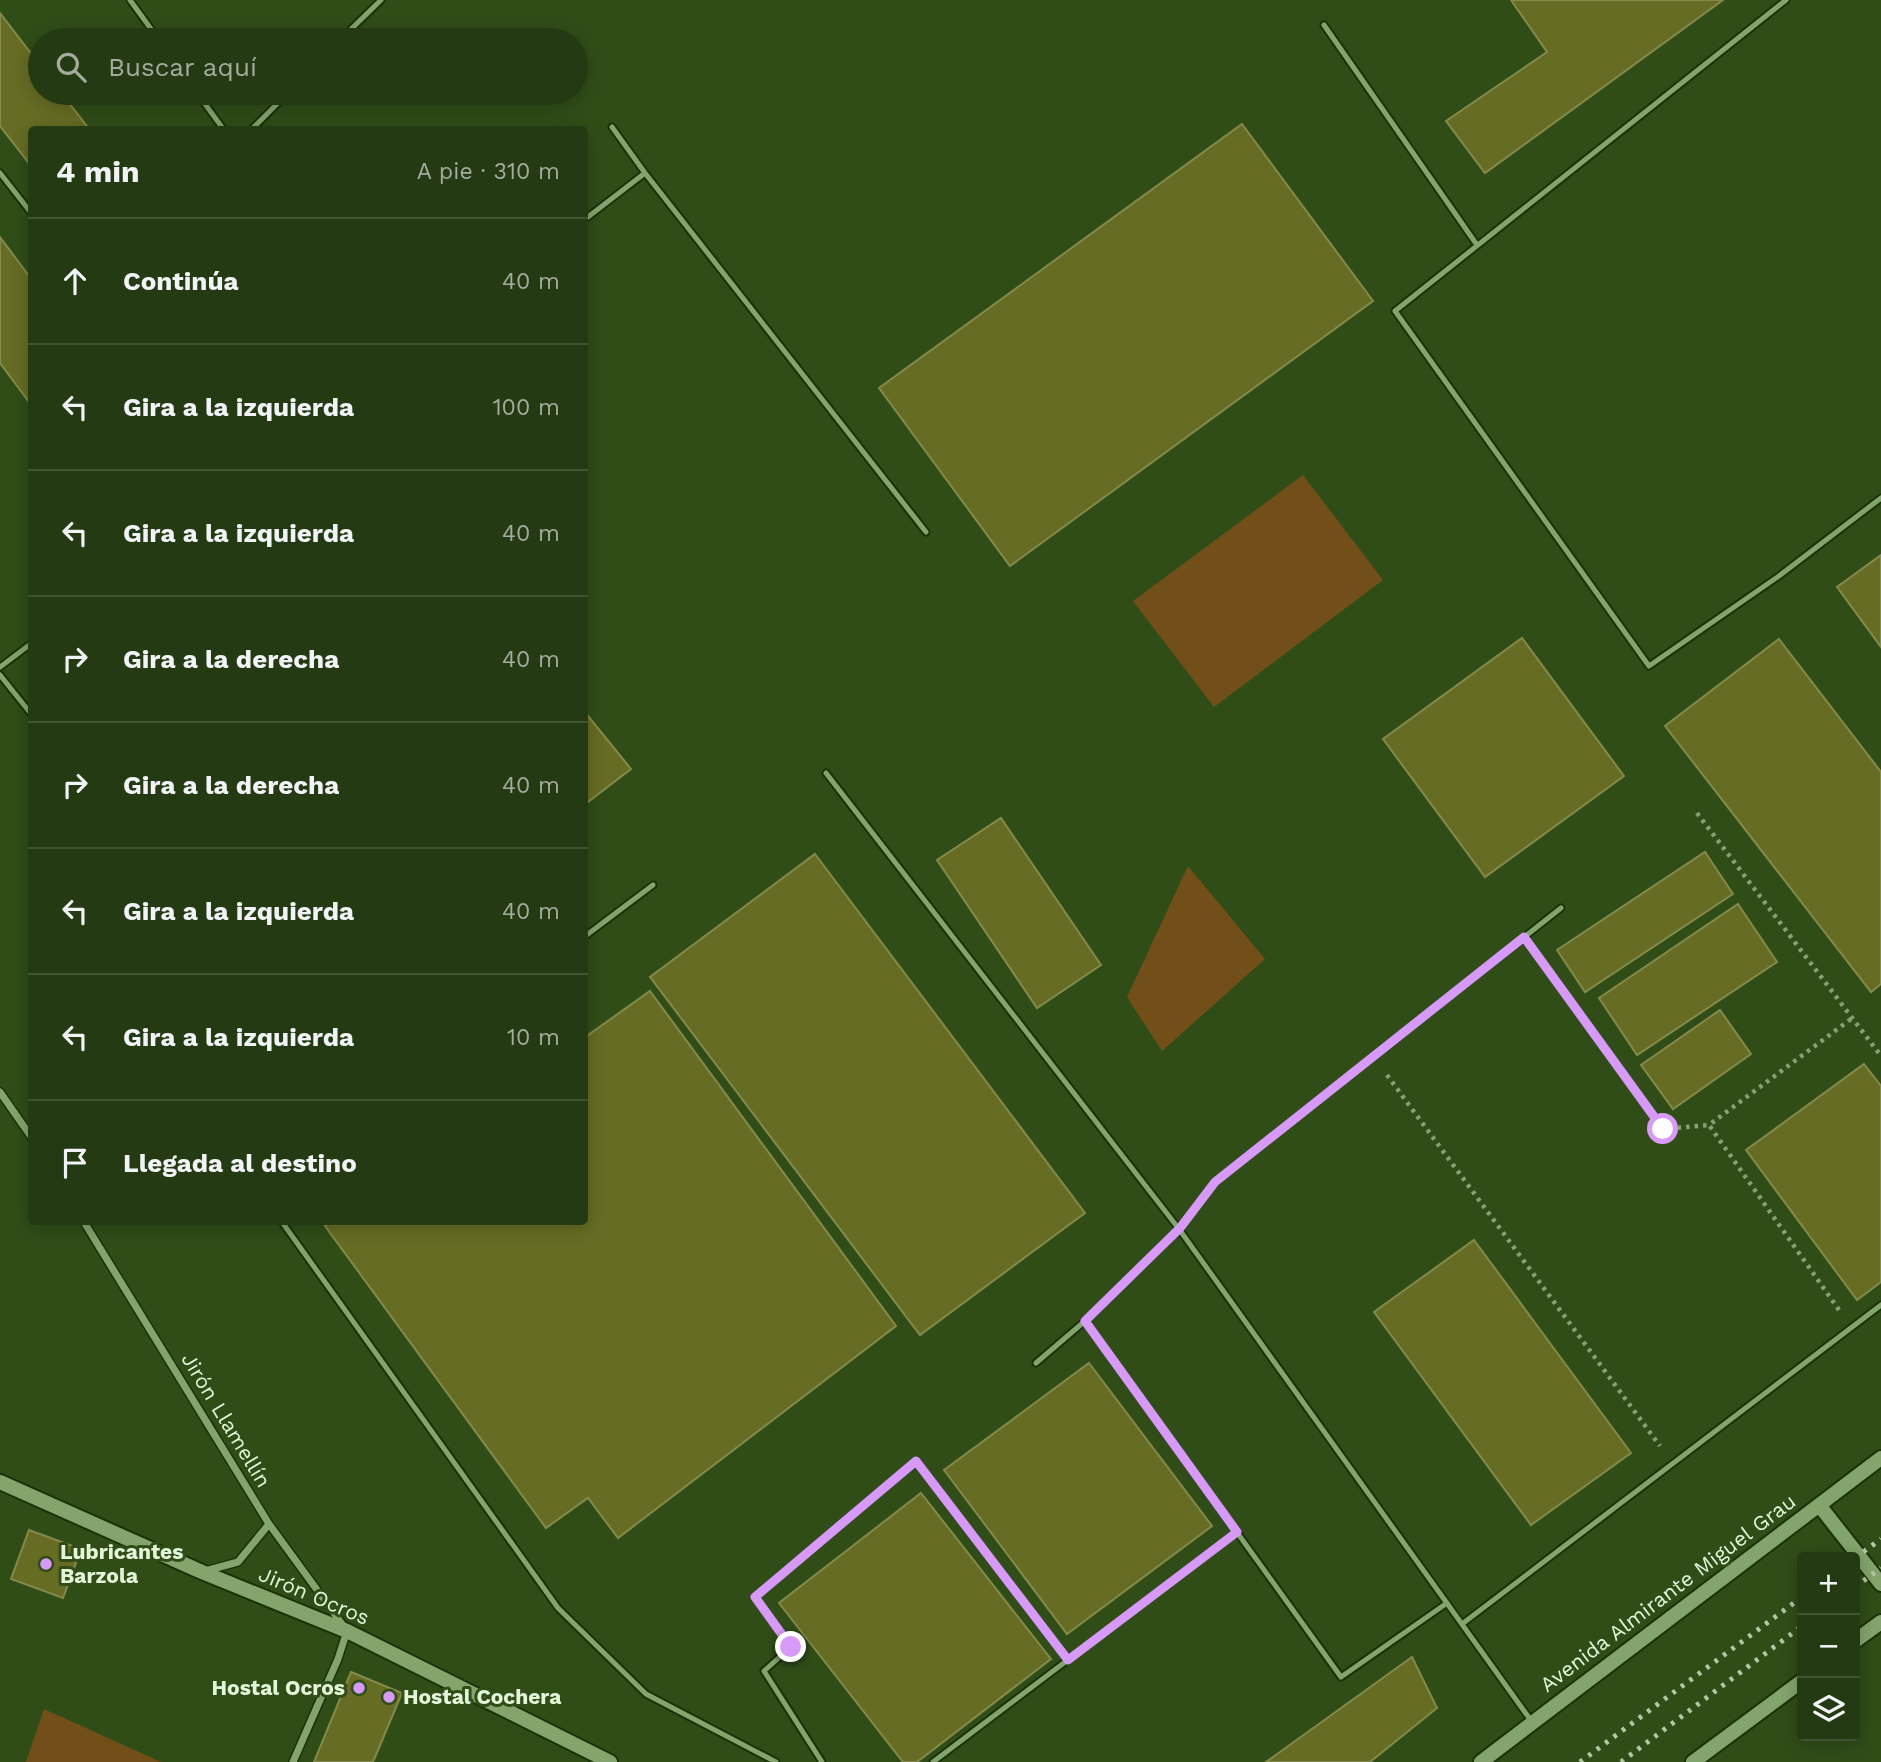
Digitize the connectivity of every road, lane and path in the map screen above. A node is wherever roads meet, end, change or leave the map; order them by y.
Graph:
1 (130, 0) edge
2 (381, 0) edge
3 (1786, 0) edge
4 (1324, 25) dead end
5 (150, 28) edge
6 (352, 28) edge
7 (206, 105) edge
8 (276, 105) edge
9 (221, 126) edge
10 (255, 126) edge
11 (612, 127) dead end
12 (0, 173) edge
13 (645, 173) junction
14 (28, 209) edge
15 (588, 217) edge
16 (1477, 245) junction
17 (1881, 498) edge
18 (926, 532) dead end
19 (28, 646) edge
20 (0, 667) edge
21 (0, 675) edge
22 (28, 710) edge
23 (826, 773) dead end
24 (1697, 813) dead end
25 (653, 885) dead end
26 (1561, 908) dead end
27 (588, 934) edge
28 (1524, 937) junction
29 (1851, 1019) junction
30 (1374, 1056) junction
31 (1881, 1056) edge
32 (0, 1092) edge
33 (1709, 1125) junction
34 (28, 1132) edge
35 (86, 1225) edge
36 (284, 1225) edge
37 (1180, 1228) junction
38 (1881, 1305) edge
39 (1085, 1321) junction
40 (1851, 1328) junction
41 (1037, 1363) dead end
42 (1881, 1458) edge
43 (1673, 1463) junction
44 (0, 1482) edge
45 (1819, 1505) junction
46 (269, 1524) junction
47 (1237, 1532) junction
48 (202, 1572) junction
49 (1881, 1584) edge
50 (1447, 1603) junction
51 (1881, 1622) edge
52 (1462, 1624) junction
53 (347, 1631) junction
54 (1860, 1638) edge
55 (1068, 1660) junction
56 (1797, 1685) edge
57 (1532, 1722) junction
58 (608, 1761) edge
59 (293, 1762) edge
60 (776, 1762) edge
61 (822, 1762) edge
62 (933, 1762) edge
63 (1481, 1762) edge
64 (1693, 1762) edge

1 - 5 lane
2 - 6 lane
3 - 16 lane
4 - 16 lane
7 - 9 lane
8 - 10 lane
11 - 13 lane
12 - 14 lane
13 - 15 lane
13 - 18 lane
16 - 17 lane
19 - 20 lane
21 - 22 lane
23 - 37 lane
24 - 29 path
25 - 27 lane
26 - 28 lane
28 - 30 lane
28 - 33 path
29 - 31 path
29 - 33 path
30 - 37 lane
30 - 43 path
32 - 34 street
33 - 40 path
35 - 46 street, Jirón Llamellín
36 - 60 lane
37 - 39 lane
37 - 50 lane
38 - 40 lane
39 - 41 lane
39 - 47 lane
40 - 43 lane
42 - 45 main road, Avenida Almirante Miguel Grau
43 - 52 lane
44 - 48 main road, Jirón Ocros
45 - 49 main road
45 - 57 main road, Avenida Almirante Miguel Grau
46 - 48 street
46 - 53 street, Jirón Llamellín
47 - 50 lane
47 - 55 lane
48 - 53 main road, Jirón Ocros
50 - 52 lane
51 - 54 main road
52 - 57 lane
53 - 58 main road, Jirón Ocros
53 - 59 street
55 - 61 lane
55 - 62 lane
56 - 64 main road
57 - 63 main road, Avenida Almirante Miguel Grau

